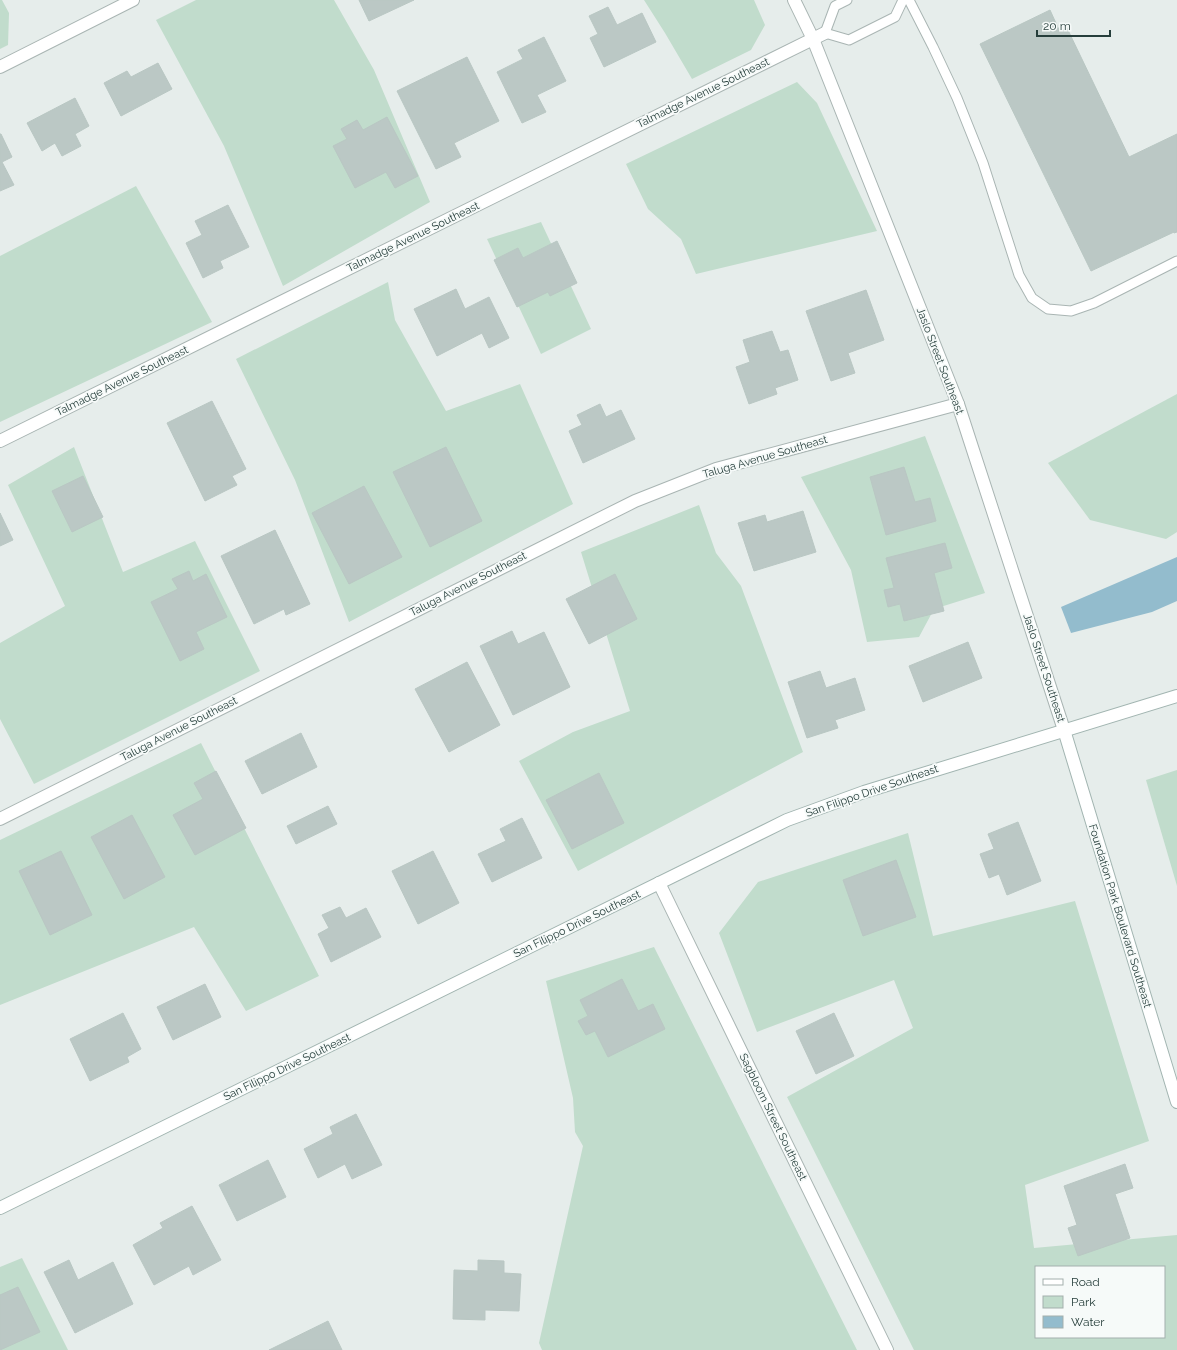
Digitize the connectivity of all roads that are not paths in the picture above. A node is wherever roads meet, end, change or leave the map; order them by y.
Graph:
1 (133, 0) edge
2 (794, 0) edge
3 (848, 0) edge
4 (903, 0) edge
5 (909, 0) edge
6 (826, 33) junction
7 (813, 39) junction
8 (0, 67) edge
9 (1177, 261) edge
10 (958, 404) junction
11 (0, 441) edge
12 (1177, 696) edge
13 (1064, 730) junction
14 (0, 819) edge
15 (660, 883) junction
16 (1177, 1102) edge
17 (0, 1208) edge
18 (887, 1350) edge

1 - 8 street
2 - 7 street, Jaslo Street Southeast
3 - 6 lane
4 - 6 lane
5 - 9 lane
6 - 7 street, Talmadge Avenue Southeast
7 - 10 street, Jaslo Street Southeast
7 - 11 street, Talmadge Avenue Southeast
10 - 13 street, Jaslo Street Southeast
10 - 14 street, Taluga Avenue Southeast
12 - 13 street, San Filippo Drive Southeast
13 - 15 street, San Filippo Drive Southeast
13 - 16 street, Foundation Park Boulevard Southeast
15 - 17 street, San Filippo Drive Southeast
15 - 18 street, Sagbloom Street Southeast

